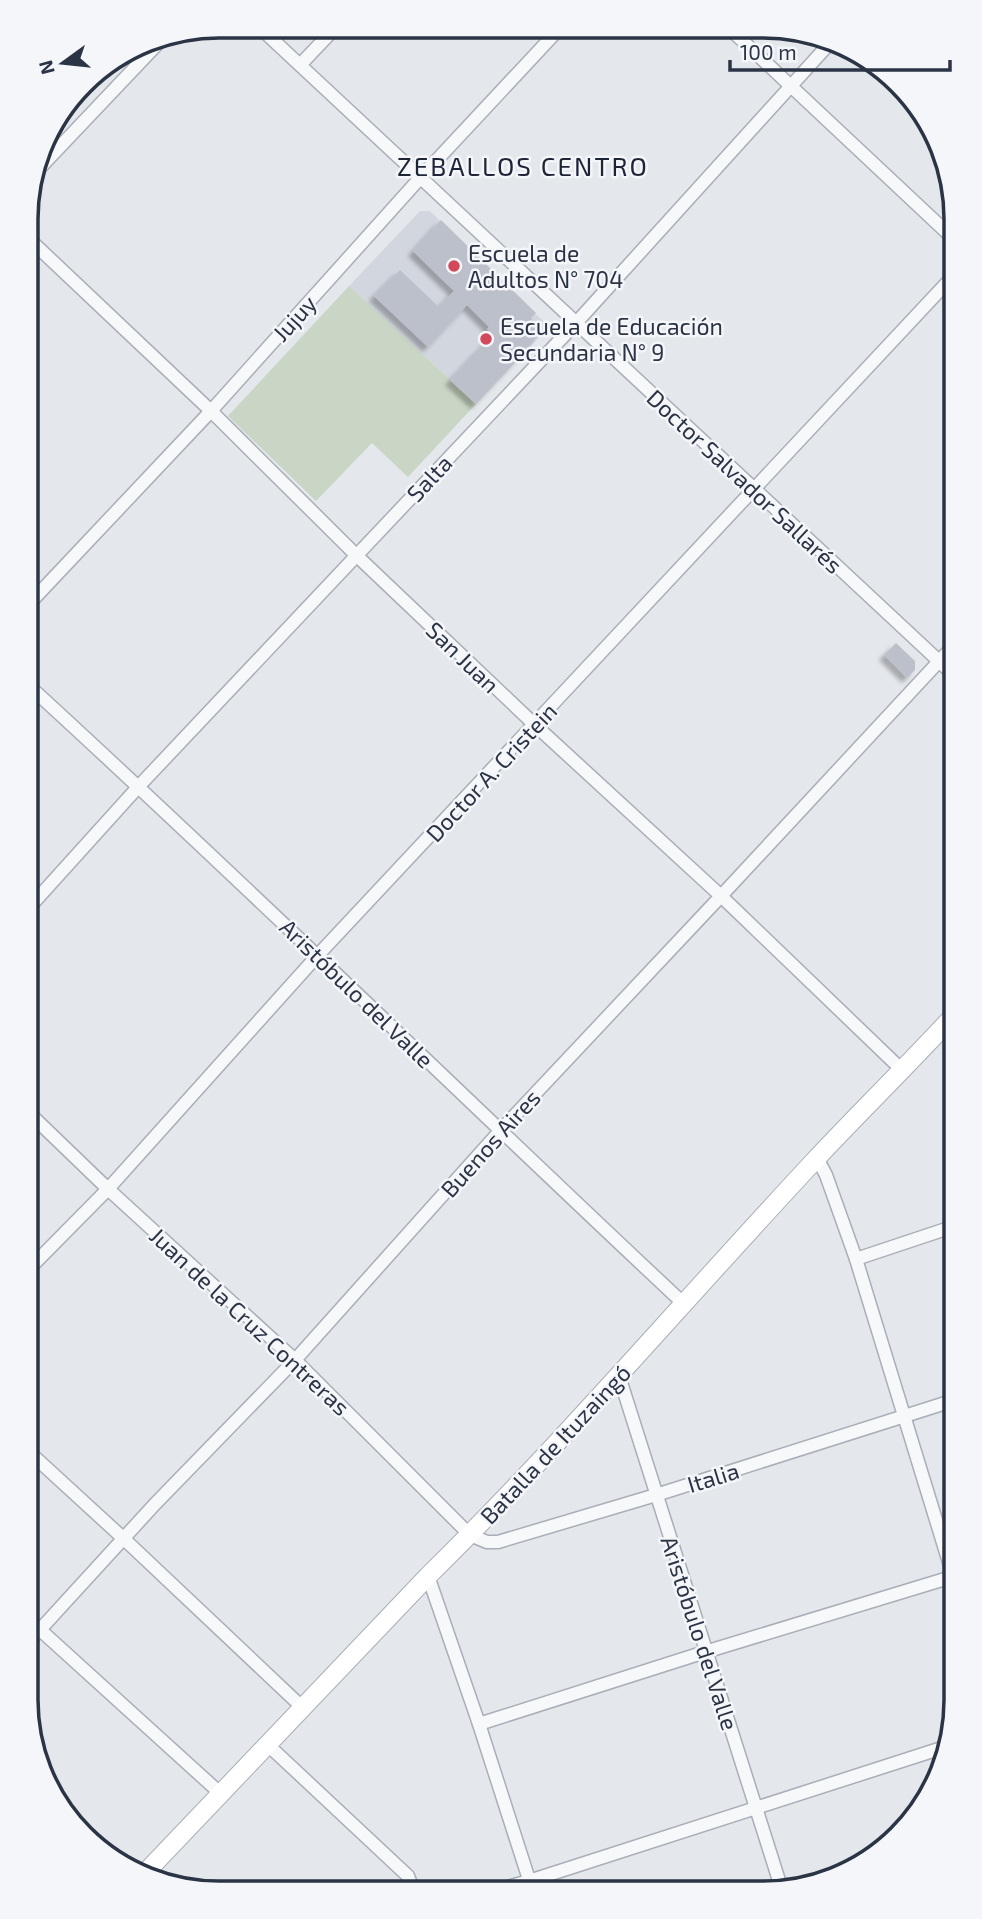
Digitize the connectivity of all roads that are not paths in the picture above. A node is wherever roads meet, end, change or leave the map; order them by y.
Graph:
1 (550, 38) edge
2 (740, 38) edge
3 (272, 39) edge
4 (325, 39) edge
5 (824, 49) edge
6 (149, 53) edge
7 (300, 65) junction
8 (790, 85) junction
9 (49, 158) edge
10 (421, 177) junction
11 (944, 231) edge
12 (38, 248) edge
13 (944, 286) edge
14 (576, 323) junction
15 (211, 411) junction
16 (755, 490) junction
17 (356, 555) junction
18 (38, 594) edge
19 (944, 656) edge
20 (939, 661) junction
21 (944, 665) edge
22 (38, 694) edge
23 (535, 725) junction
24 (139, 786) junction
25 (721, 896) junction
26 (38, 898) edge
27 (318, 955) junction
28 (943, 1026) edge
29 (902, 1071) junction
30 (38, 1122) edge
31 (500, 1131) junction
32 (817, 1158) junction
33 (108, 1189) junction
34 (943, 1230) edge
35 (856, 1259) junction
36 (38, 1261) edge
37 (684, 1304) junction
38 (295, 1360) junction
39 (619, 1376) junction
40 (943, 1404) edge
41 (903, 1417) junction
42 (38, 1460) edge
43 (656, 1495) junction
44 (470, 1535) junction
45 (123, 1538) junction
46 (943, 1541) edge
47 (428, 1576) junction
48 (943, 1582) edge
49 (38, 1627) edge
50 (41, 1630) junction
51 (38, 1633) edge
52 (705, 1652) junction
53 (303, 1707) junction
54 (479, 1724) junction
55 (268, 1745) junction
56 (936, 1750) edge
57 (220, 1793) junction
58 (756, 1808) junction
59 (151, 1867) edge
60 (779, 1880) edge
61 (410, 1881) edge
62 (529, 1881) edge
63 (548, 1881) edge

1 - 10 street, Jujuy
2 - 8 street
3 - 7 street, Doctor Salvador Sallarés
4 - 7 street
5 - 8 street, Salta
6 - 9 street
7 - 10 street, Doctor Salvador Sallarés
8 - 11 street
8 - 14 street, Salta
10 - 14 street, Doctor Salvador Sallarés
10 - 15 street, Jujuy
12 - 15 street, San Juan
13 - 16 street, Doctor A. Cristein
14 - 16 street, Doctor Salvador Sallarés
14 - 17 street, Salta
15 - 17 street, San Juan
15 - 18 street, Jujuy
16 - 20 street, Doctor Salvador Sallarés
16 - 23 street, Doctor A. Cristein
17 - 23 street, San Juan
17 - 24 street, Salta
19 - 20 street, Buenos Aires
20 - 21 street, Doctor Salvador Sallarés
20 - 25 street, Buenos Aires
22 - 24 street, Aristóbulo del Valle
23 - 25 street, San Juan
23 - 27 street, Doctor A. Cristein
24 - 26 street, Salta
24 - 27 street, Aristóbulo del Valle
25 - 29 street, San Juan
25 - 31 street, Buenos Aires
27 - 31 street, Aristóbulo del Valle
27 - 33 street, Doctor A. Cristein
28 - 29 main road, Batalla de Ituzaingó
29 - 32 main road, Batalla de Ituzaingó
30 - 33 street, Juan de la Cruz Contreras
31 - 37 street, Aristóbulo del Valle
31 - 38 street, Buenos Aires
32 - 35 street
32 - 37 main road, Batalla de Ituzaingó
33 - 36 street, Doctor A. Cristein
33 - 38 street, Juan de la Cruz Contreras
34 - 35 street
35 - 41 street
37 - 39 main road, Batalla de Ituzaingó
38 - 44 street, Juan de la Cruz Contreras
38 - 45 street, Buenos Aires
39 - 43 street, Aristóbulo del Valle
39 - 44 main road, Batalla de Ituzaingó
40 - 41 street, Italia
41 - 43 street, Italia
41 - 46 street
42 - 45 street
43 - 44 street, Italia
43 - 52 street, Aristóbulo del Valle
44 - 47 main road, Batalla de Ituzaingó
45 - 50 street, Buenos Aires
45 - 53 street
47 - 53 main road, Batalla de Ituzaingó
47 - 54 street
48 - 52 street
49 - 50 street
50 - 51 street, Buenos Aires
50 - 57 street
52 - 54 street
52 - 58 street, Aristóbulo del Valle
53 - 55 main road, Batalla de Ituzaingó
54 - 62 street
55 - 57 main road, Batalla de Ituzaingó
55 - 61 street
56 - 58 street
57 - 59 main road, Batalla de Ituzaingó
58 - 60 street, Aristóbulo del Valle
58 - 63 street

